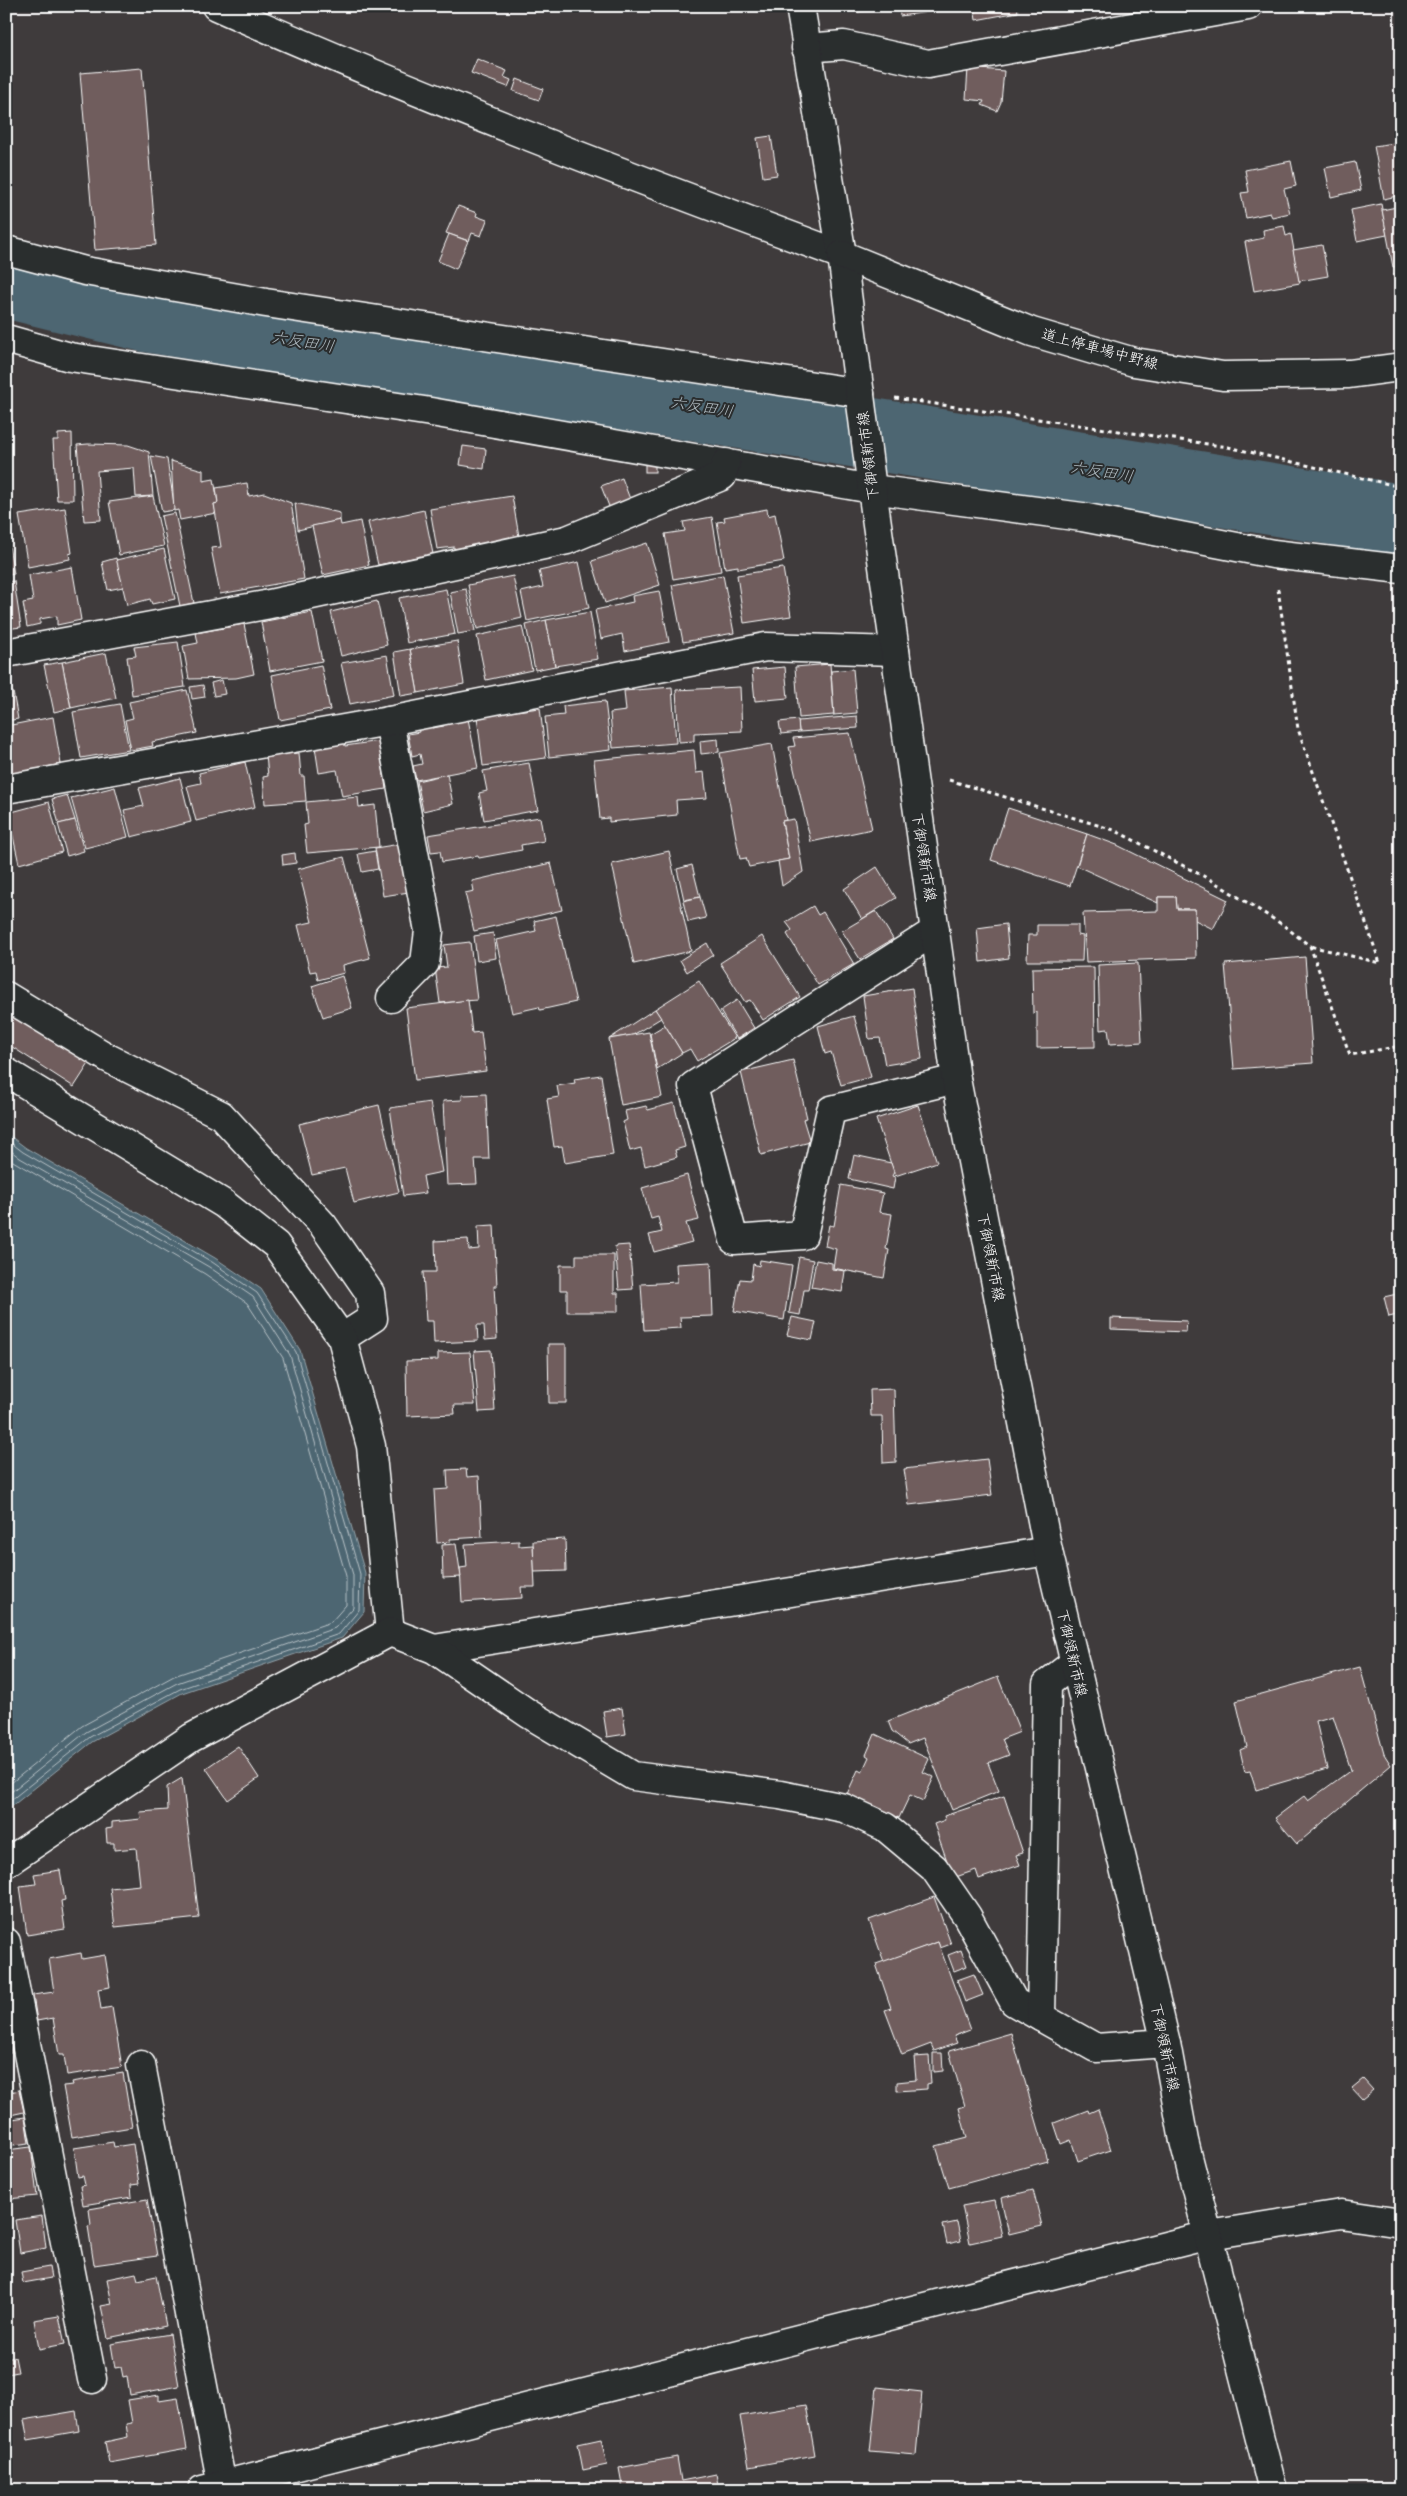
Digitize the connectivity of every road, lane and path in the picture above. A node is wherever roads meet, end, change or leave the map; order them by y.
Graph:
1 (216, 6) edge
2 (800, 6) edge
3 (1248, 6) edge
4 (806, 48) junction
5 (6, 250) edge
6 (842, 254) junction
7 (6, 339) edge
8 (1401, 367) edge
9 (861, 398) junction
10 (726, 463) junction
11 (871, 479) junction
12 (1401, 487) edge
13 (1273, 554) junction
14 (1401, 569) edge
15 (895, 651) junction
16 (6, 653) edge
17 (389, 721) junction
18 (912, 778) junction
19 (6, 789) edge
20 (935, 931) junction
21 (1310, 946) junction
22 (6, 996) edge
23 (391, 998) dead end
24 (1401, 1046) edge
25 (6, 1072) edge
26 (956, 1079) junction
27 (342, 1338) junction
28 (1048, 1551) junction
29 (390, 1632) junction
30 (434, 1649) junction
31 (1074, 1663) junction
32 (6, 1863) edge
33 (6, 1942) edge
34 (1041, 2017) junction
35 (1166, 2043) junction
36 (141, 2065) dead end
37 (1401, 2223) edge
38 (1209, 2235) junction
39 (92, 2379) dead end
40 (212, 2487) edge
41 (1273, 2490) edge

1 - 6 street, 道上停車場中野線
2 - 4 street, 下御領新市線
3 - 4 street
4 - 6 street, 下御領新市線
5 - 9 street
6 - 8 street, 道上停車場中野線
6 - 9 street, 下御領新市線
7 - 10 street
9 - 11 street, 下御領新市線
9 - 12 path
10 - 11 street
10 - 16 street
11 - 13 street
11 - 15 street, 下御領新市線
13 - 14 street
13 - 21 path
15 - 17 street
15 - 18 street, 下御領新市線
17 - 19 street
17 - 23 street
18 - 20 street, 下御領新市線
18 - 21 path
20 - 26 street, 下御領新市線
20 - 26 street
21 - 24 path
22 - 27 street
25 - 27 street
26 - 28 street, 下御領新市線
27 - 29 street
28 - 30 street
28 - 31 street, 下御領新市線
29 - 30 street
29 - 32 street
30 - 34 street
31 - 34 street
31 - 35 street, 下御領新市線
33 - 39 street
34 - 35 street
35 - 38 street, 下御領新市線
36 - 40 street
37 - 38 street
38 - 40 street
38 - 41 street, 下御領新市線

